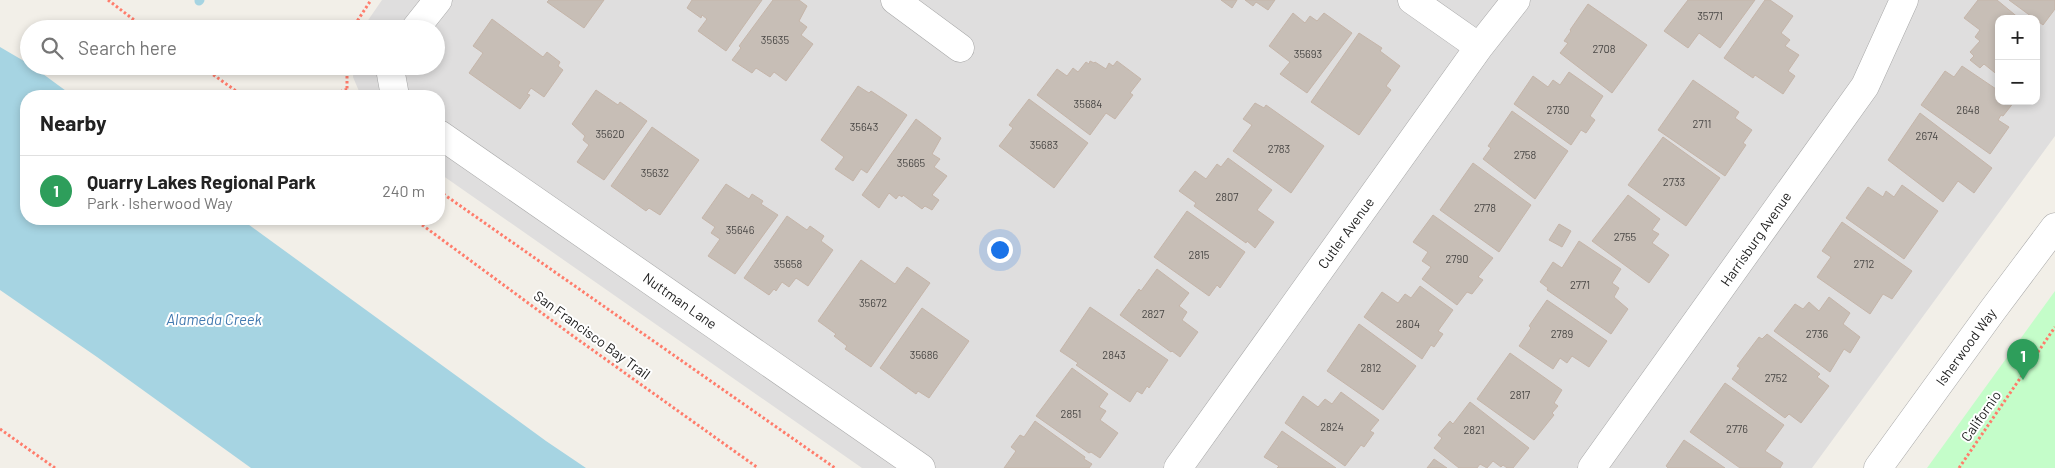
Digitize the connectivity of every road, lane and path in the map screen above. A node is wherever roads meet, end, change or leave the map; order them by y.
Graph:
1 (108, 0) edge
2 (371, 0) edge
3 (438, 0) edge
4 (895, 0) edge
5 (1412, 0) edge
6 (1516, 0) edge
7 (1904, 0) edge
8 (134, 20) edge
9 (358, 20) edge
10 (422, 20) edge
11 (1479, 47) junction
12 (960, 48) dead end
13 (214, 75) edge
14 (347, 75) edge
15 (347, 89) edge
16 (235, 90) edge
17 (445, 138) edge
18 (445, 195) edge
19 (422, 225) edge
20 (2055, 227) edge
21 (2055, 327) edge
22 (0, 429) edge
23 (55, 468) edge
24 (758, 468) edge
25 (835, 468) edge
26 (921, 468) edge
27 (1178, 468) edge
28 (1592, 468) edge
29 (1878, 468) edge
30 (1959, 468) edge

1 - 8 path
2 - 9 path
3 - 10 street
4 - 12 street
5 - 11 street
6 - 11 street, Cutler Avenue
7 - 28 street, Harrisburg Avenue
11 - 27 street, Cutler Avenue
13 - 16 path
14 - 15 path
17 - 26 street, Nuttman Lane
18 - 25 path
19 - 24 path, San Francisco Bay Trail
20 - 29 street, Isherwood Way
21 - 30 path, Californio
22 - 23 path

